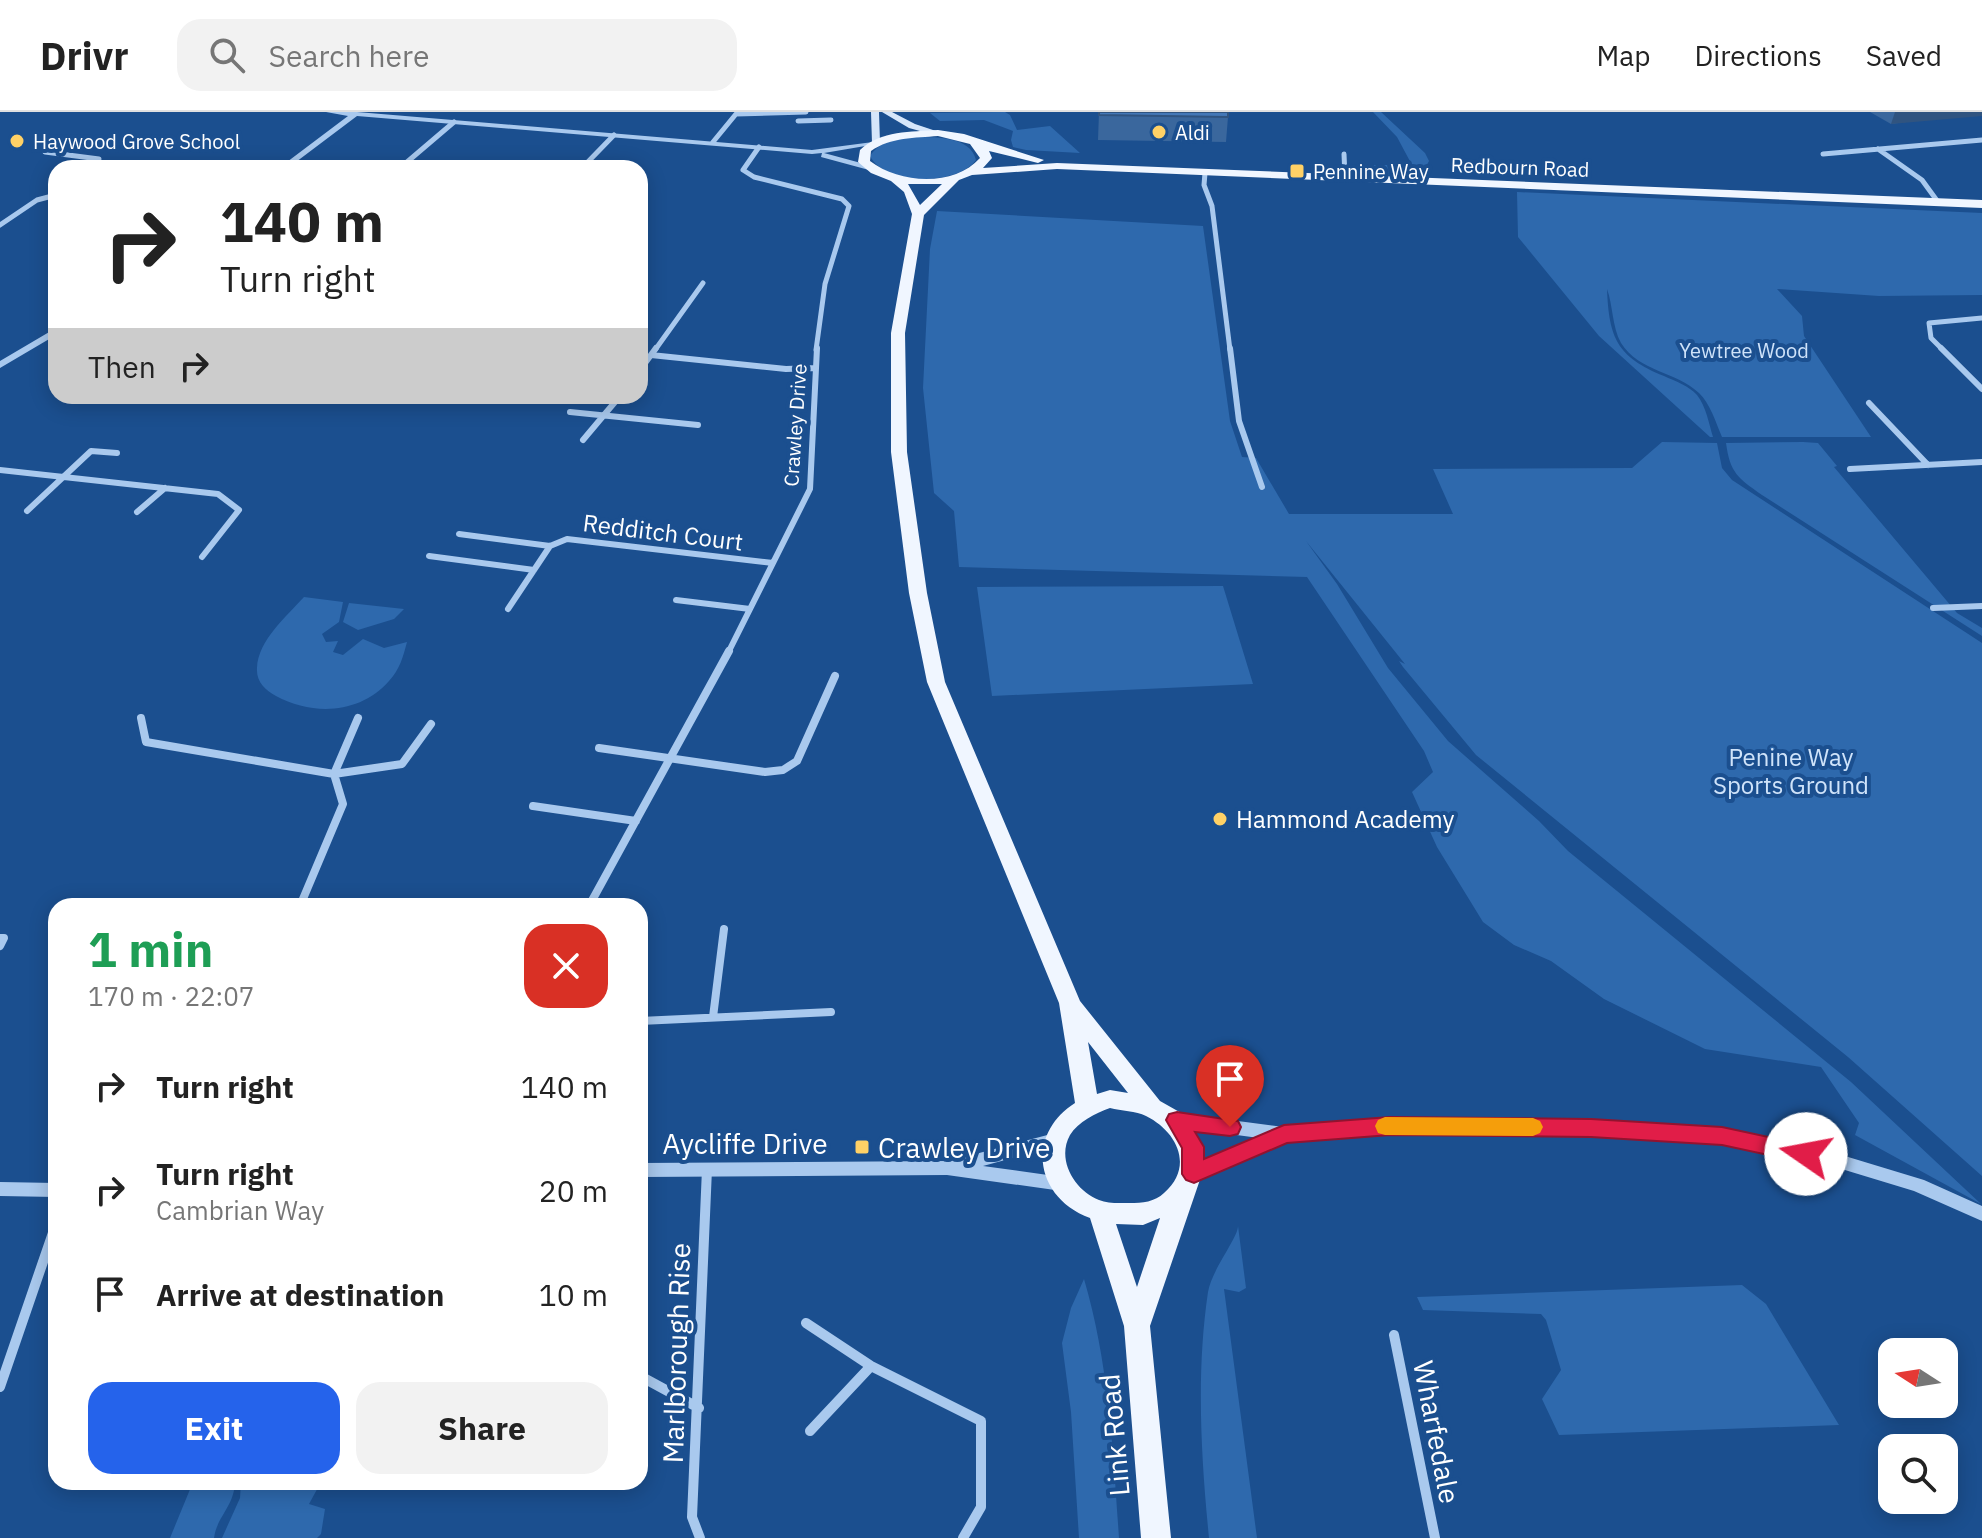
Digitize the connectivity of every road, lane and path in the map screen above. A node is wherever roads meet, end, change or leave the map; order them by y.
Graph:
1 (330, 112) edge
2 (806, 112) edge
3 (816, 112) edge
4 (875, 112) edge
5 (886, 112) edge
6 (354, 115) junction
7 (814, 120) junction
8 (831, 120) dead end
9 (798, 121) dead end
10 (454, 122) junction
11 (938, 133) junction
12 (614, 135) junction
13 (1982, 140) edge
14 (713, 142) junction
15 (875, 143) junction
16 (977, 144) junction
17 (759, 147) junction
18 (1878, 149) junction
19 (45, 152) dead end
20 (812, 152) junction
21 (1344, 154) dead end
22 (1823, 154) dead end
23 (98, 160) edge
24 (294, 160) edge
25 (409, 160) edge
26 (590, 160) edge
27 (1057, 166) junction
28 (869, 168) junction
29 (972, 172) junction
30 (1205, 173) junction
31 (956, 177) junction
32 (1345, 177) junction
33 (896, 179) junction
34 (48, 197) edge
35 (1938, 202) junction
36 (1982, 204) edge
37 (918, 214) junction
38 (0, 225) edge
39 (703, 283) dead end
40 (1982, 318) edge
41 (48, 336) edge
42 (651, 355) junction
43 (648, 359) edge
44 (0, 365) edge
45 (814, 368) junction
46 (1982, 389) edge
47 (1869, 403) dead end
48 (613, 404) edge
49 (570, 412) dead end
50 (604, 415) junction
51 (698, 425) dead end
52 (583, 440) dead end
53 (117, 453) dead end
54 (1982, 462) edge
55 (1928, 465) junction
56 (1850, 469) dead end
57 (0, 470) edge
58 (63, 476) junction
59 (1262, 487) dead end
60 (165, 488) junction
61 (27, 511) dead end
62 (137, 512) dead end
63 (459, 534) dead end
64 (550, 546) junction
65 (429, 556) dead end
66 (202, 557) dead end
67 (773, 563) junction
68 (534, 570) junction
69 (676, 600) dead end
70 (1982, 606) edge
71 (1933, 608) dead end
72 (508, 609) dead end
73 (750, 609) junction
74 (835, 676) dead end
75 (141, 718) dead end
76 (358, 718) dead end
77 (431, 724) dead end
78 (599, 748) dead end
79 (670, 760) junction
80 (334, 774) junction
81 (533, 806) dead end
82 (636, 821) junction
83 (303, 898) edge
84 (593, 898) edge
85 (724, 929) dead end
86 (0, 938) edge
87 (0, 946) edge
88 (1070, 1003) junction
89 (831, 1012) dead end
90 (713, 1017) junction
91 (648, 1021) edge
92 (1150, 1104) junction
93 (1087, 1105) junction
94 (1177, 1120) junction
95 (1284, 1134) junction
96 (1055, 1140) junction
97 (947, 1168) junction
98 (707, 1169) junction
99 (648, 1170) edge
100 (1194, 1174) junction
101 (1062, 1184) junction
102 (0, 1189) edge
103 (48, 1190) edge
104 (1180, 1197) junction
105 (1100, 1212) junction
106 (1982, 1214) edge
107 (48, 1247) edge
108 (806, 1323) dead end
109 (1137, 1326) junction
110 (1394, 1335) dead end
111 (871, 1366) junction
112 (648, 1380) edge
113 (0, 1387) edge
114 (699, 1408) junction
115 (810, 1431) dead end
116 (700, 1538) edge
117 (963, 1538) edge
118 (1156, 1538) edge
119 (1435, 1538) edge

1 - 6 street
2 - 14 street
3 - 7 street
4 - 15 main road
5 - 11 main road
6 - 10 street
6 - 24 street
7 - 8 street
7 - 9 street
10 - 12 street
10 - 25 street
11 - 15 main road
11 - 16 main road, Redbourn Road
12 - 14 street
12 - 26 street
13 - 18 street
14 - 17 street
15 - 20 street
15 - 28 main road
16 - 27 main road, Redbourn Road
16 - 29 main road
17 - 20 street
17 - 45 street, Crawley Drive
18 - 22 street
18 - 35 street
19 - 23 street
20 - 28 street
21 - 32 street
27 - 29 main road, Redbourn Road
27 - 30 main road, Redbourn Road
28 - 33 main road
29 - 31 main road, Redbourn Road
30 - 32 main road, Redbourn Road
30 - 59 street
31 - 33 main road
31 - 37 main road
32 - 35 main road, Redbourn Road
33 - 37 main road
34 - 38 street
35 - 36 main road, Redbourn Road
37 - 88 main road
39 - 42 street
40 - 46 street
41 - 44 street
42 - 43 street
42 - 45 street
45 - 67 street, Crawley Drive
47 - 55 street
48 - 50 street
49 - 50 street
50 - 51 street
50 - 52 street
53 - 58 street
54 - 55 street
55 - 56 street
57 - 58 street
58 - 60 street
58 - 61 street
60 - 62 street
60 - 66 street
63 - 64 street, Redditch Court
64 - 67 street, Redditch Court
64 - 68 street, Redditch Court
65 - 68 street
67 - 73 street, Crawley Drive
68 - 72 street, Redditch Court
69 - 73 street
70 - 71 street
73 - 79 street, Crawley Drive
74 - 79 street
75 - 80 street
76 - 80 street
77 - 80 street
78 - 79 street
79 - 82 street, Crawley Drive
80 - 83 street
81 - 82 street
82 - 84 street, Crawley Drive
85 - 90 street
86 - 87 street
88 - 92 main road
88 - 93 main road
89 - 90 street
90 - 91 street
92 - 93 main road
92 - 94 main road
93 - 96 main road
94 - 95 street
94 - 100 main road
95 - 100 street
95 - 106 street
96 - 97 street, Aycliffe Drive
96 - 101 main road
97 - 98 street, Aycliffe Drive
97 - 101 street, Aycliffe Drive
98 - 99 street, Aycliffe Drive
98 - 114 street, Marlborough Rise
100 - 104 main road
101 - 105 main road
102 - 103 street
104 - 105 main road
104 - 109 main road, Link Road
105 - 109 main road, Link Road
107 - 113 street
108 - 111 street
109 - 118 main road, Link Road
110 - 119 street, Wharfedale
111 - 115 street
111 - 117 street
112 - 114 street
114 - 116 street, Marlborough Rise

